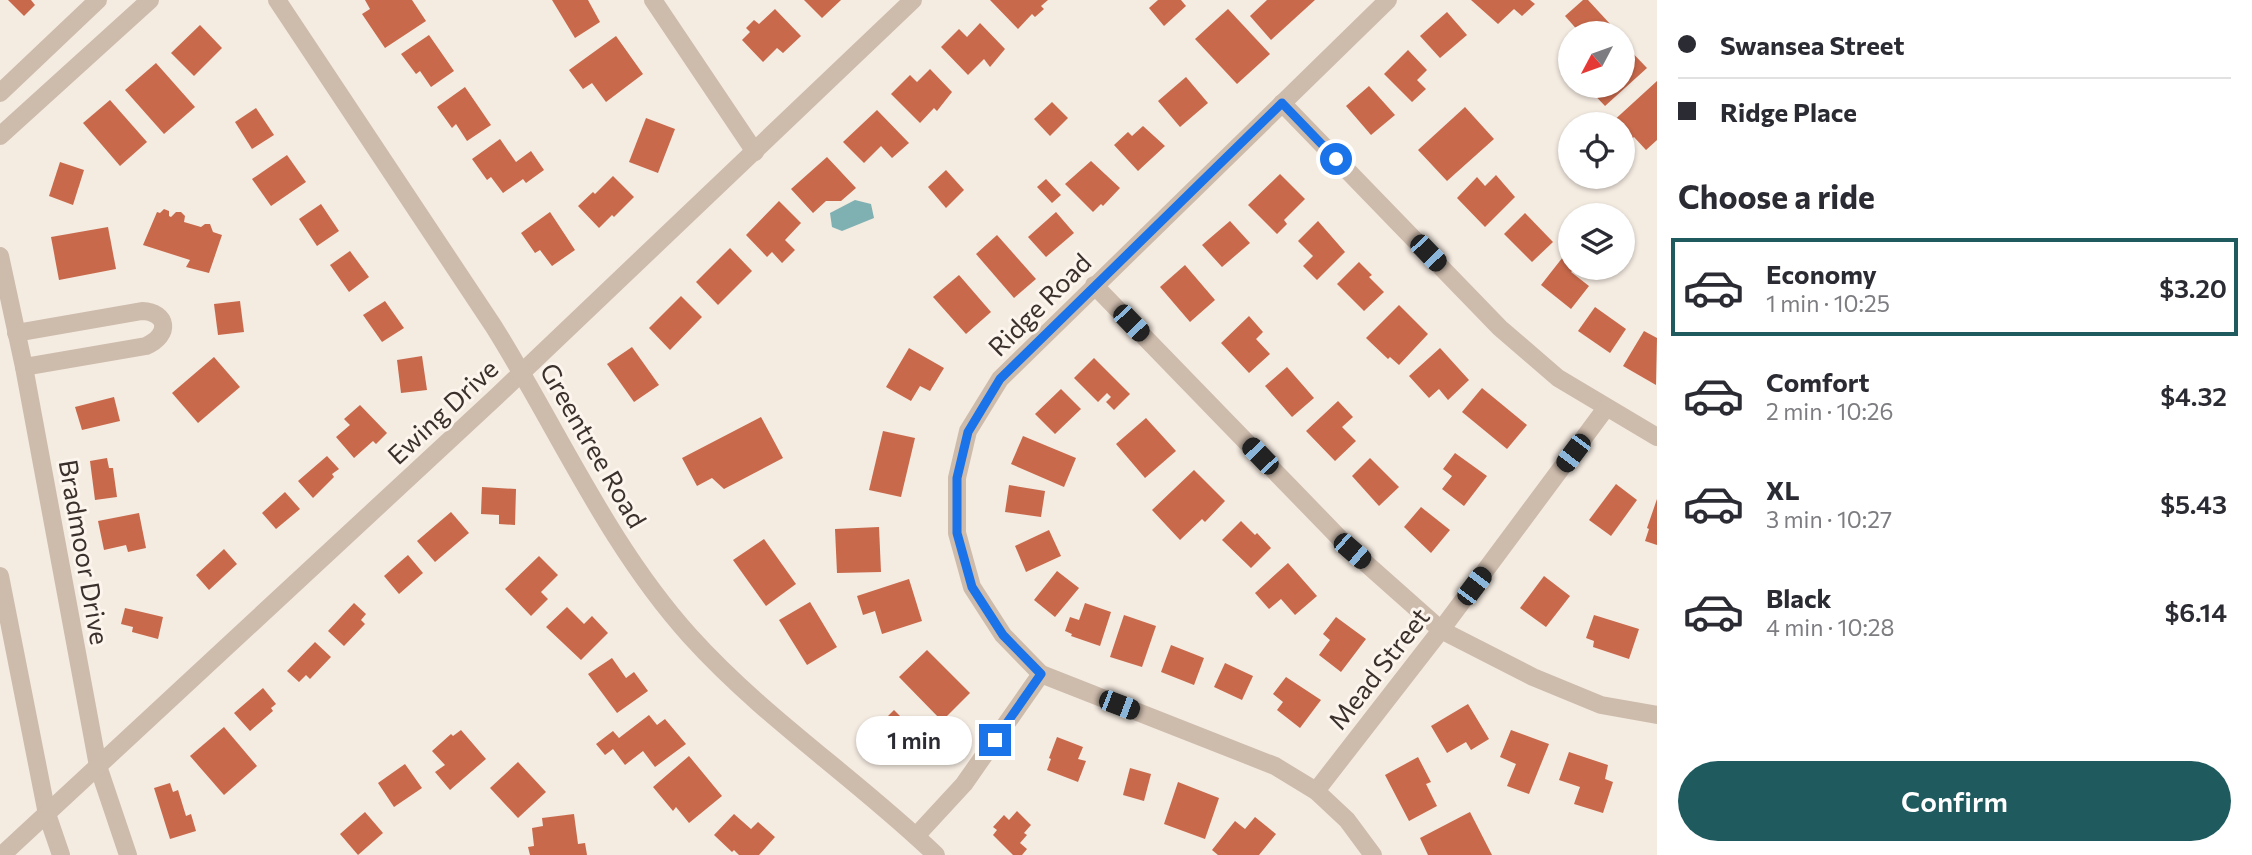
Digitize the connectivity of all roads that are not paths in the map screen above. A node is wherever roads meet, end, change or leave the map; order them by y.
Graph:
1 (98, 0) edge
2 (150, 0) edge
3 (277, 0) edge
4 (653, 0) edge
5 (913, 0) edge
6 (1388, 0) edge
7 (0, 93) edge
8 (1282, 103) junction
9 (0, 136) edge
10 (755, 152) junction
11 (0, 256) edge
12 (1094, 285) junction
13 (16, 333) junction
14 (24, 367) junction
15 (522, 372) junction
16 (1606, 408) junction
17 (1657, 437) edge
18 (0, 576) edge
19 (1441, 630) junction
20 (1041, 674) junction
21 (1657, 715) edge
22 (97, 766) junction
23 (1317, 791) junction
24 (47, 814) junction
25 (916, 836) junction
26 (2, 855) edge
27 (61, 855) edge
28 (128, 855) edge
29 (936, 855) edge
30 (1373, 855) edge

1 - 7 street
2 - 9 street
3 - 15 street, Greentree Road
4 - 10 street
5 - 10 street, Ewing Drive
6 - 8 street, Ridge Road
8 - 12 street, Ridge Road
8 - 16 street
10 - 15 street, Ewing Drive
11 - 13 street, Bradmoor Drive
12 - 19 street
12 - 20 street, Ridge Road
13 - 14 street, Bradmoor Drive
13 - 14 street
14 - 22 street, Bradmoor Drive
15 - 22 street, Ewing Drive
15 - 25 street, Greentree Road
16 - 17 street
16 - 19 street, Mead Street
18 - 24 street
19 - 21 street
19 - 23 street, Mead Street
20 - 23 street, Ridge Road
20 - 25 street
22 - 24 street, Ewing Drive
22 - 28 street, Bradmoor Drive
23 - 30 street, Ridge Road
24 - 26 street, Ewing Drive
24 - 27 street
25 - 29 street, Greentree Road

